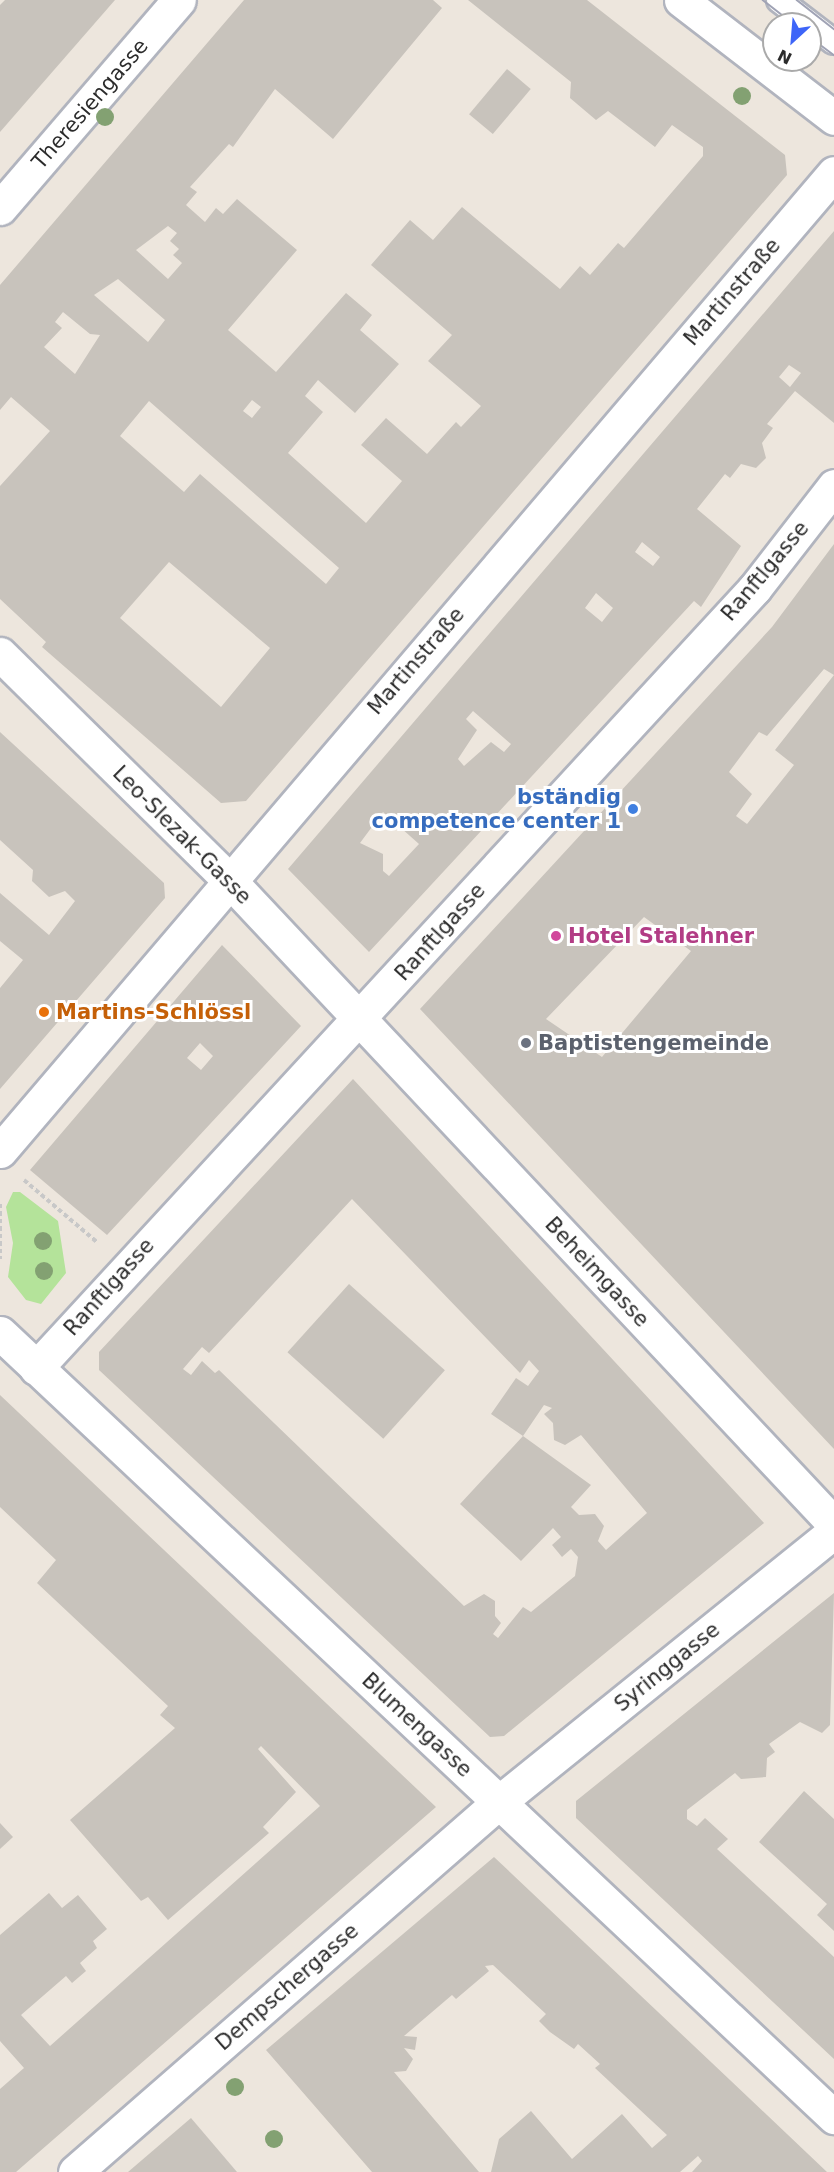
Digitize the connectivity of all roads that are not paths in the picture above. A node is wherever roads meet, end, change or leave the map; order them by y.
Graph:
1 (179, 0) edge
2 (681, 0) edge
3 (779, 0) edge
4 (834, 42) edge
5 (834, 118) edge
6 (834, 173) edge
7 (0, 208) edge
8 (834, 486) edge
9 (0, 654) edge
10 (229, 880) junction
11 (360, 1020) junction
12 (9, 1163) edge
13 (0, 1333) edge
14 (36, 1368) junction
15 (834, 1524) edge
16 (834, 1532) edge
17 (499, 1802) junction
18 (834, 2117) edge
19 (75, 2172) edge

1 - 7 street, Theresiengasse
2 - 5 street
3 - 4 lane
6 - 10 street, Martinstraße
8 - 11 street, Ranftlgasse
9 - 10 street, Leo-Slezak-Gasse
10 - 11 street, Leo-Slezak-Gasse
10 - 12 street, Martinstraße
11 - 14 street, Ranftlgasse
11 - 15 street, Beheimgasse
13 - 14 street, Blumengasse
14 - 17 street, Blumengasse
16 - 17 street, Syringgasse
17 - 18 street, Blumengasse
17 - 19 street, Dempschergasse

